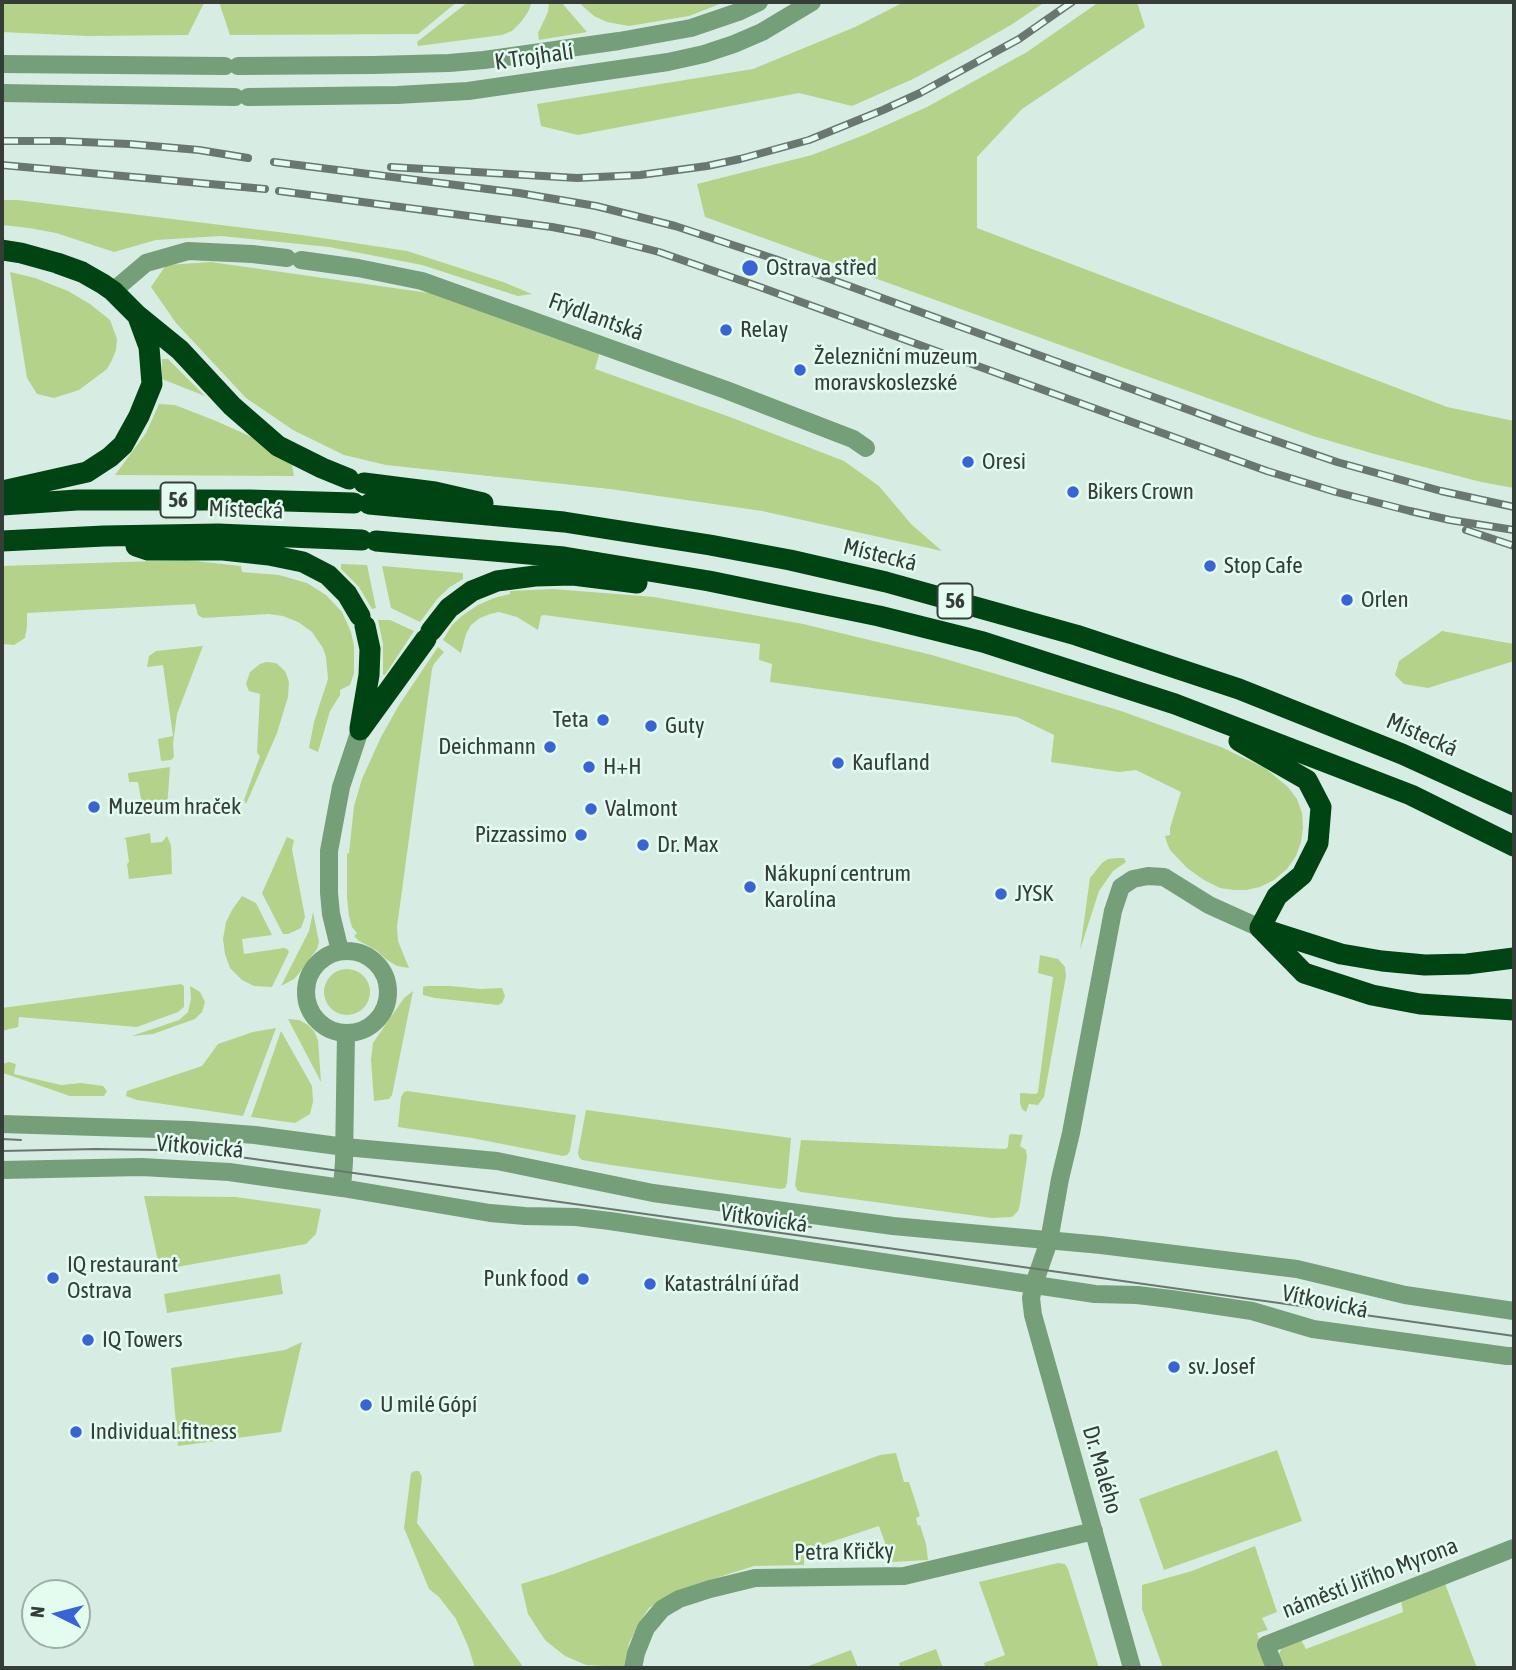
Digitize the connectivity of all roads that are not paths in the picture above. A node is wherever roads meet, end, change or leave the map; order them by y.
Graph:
1 (759, 2) edge
2 (813, 2) edge
3 (5, 62) edge
4 (2, 93) edge
5 (2, 250) edge
6 (113, 291) junction
7 (137, 315) junction
8 (866, 448) dead end
9 (2, 491) edge
10 (359, 492) junction
11 (2, 505) edge
12 (104, 536) junction
13 (2, 541) edge
14 (709, 581) junction
15 (1175, 704) junction
16 (360, 730) junction
17 (1514, 805) edge
18 (1514, 846) edge
19 (1261, 928) junction
20 (340, 951) junction
21 (1514, 958) edge
22 (1514, 1010) edge
23 (346, 1033) junction
24 (2, 1124) edge
25 (345, 1147) junction
26 (2, 1170) edge
27 (342, 1188) junction
28 (1049, 1241) junction
29 (1034, 1284) junction
30 (1514, 1311) edge
31 (1514, 1356) edge
32 (1094, 1531) junction
33 (1514, 1548) edge
34 (633, 1668) edge
35 (1132, 1668) edge
36 (1275, 1668) edge

1 - 3 street, K Trojhalí
2 - 4 street, K Trojhalí
5 - 6 highway, 56
6 - 7 highway, 56
6 - 8 street, Frýdlantská
7 - 9 highway, 56
7 - 10 highway, 56
10 - 11 highway, Místecká / 56
10 - 17 highway, Místecká / 56
12 - 13 highway, Místecká / 56
12 - 14 highway, Místecká / 56
12 - 16 highway, 56
14 - 15 highway, Místecká / 56
14 - 16 highway, 56
15 - 18 highway, Místecká / 56
15 - 19 highway
16 - 20 street
19 - 21 highway
19 - 22 highway
19 - 28 street, Dr. Malého
20 - 23 street
20 - 23 street
23 - 25 street
24 - 25 street, Vítkovická
25 - 27 street
25 - 28 street, Vítkovická
26 - 27 street, Vítkovická
27 - 29 street, Vítkovická
28 - 29 street, Dr. Malého
28 - 30 street, Vítkovická
29 - 31 street, Vítkovická
29 - 32 street, Dr. Malého
32 - 34 street, Petra Křičky
32 - 35 street, Dr. Malého
33 - 36 street, náměstí Jiřího Myrona

